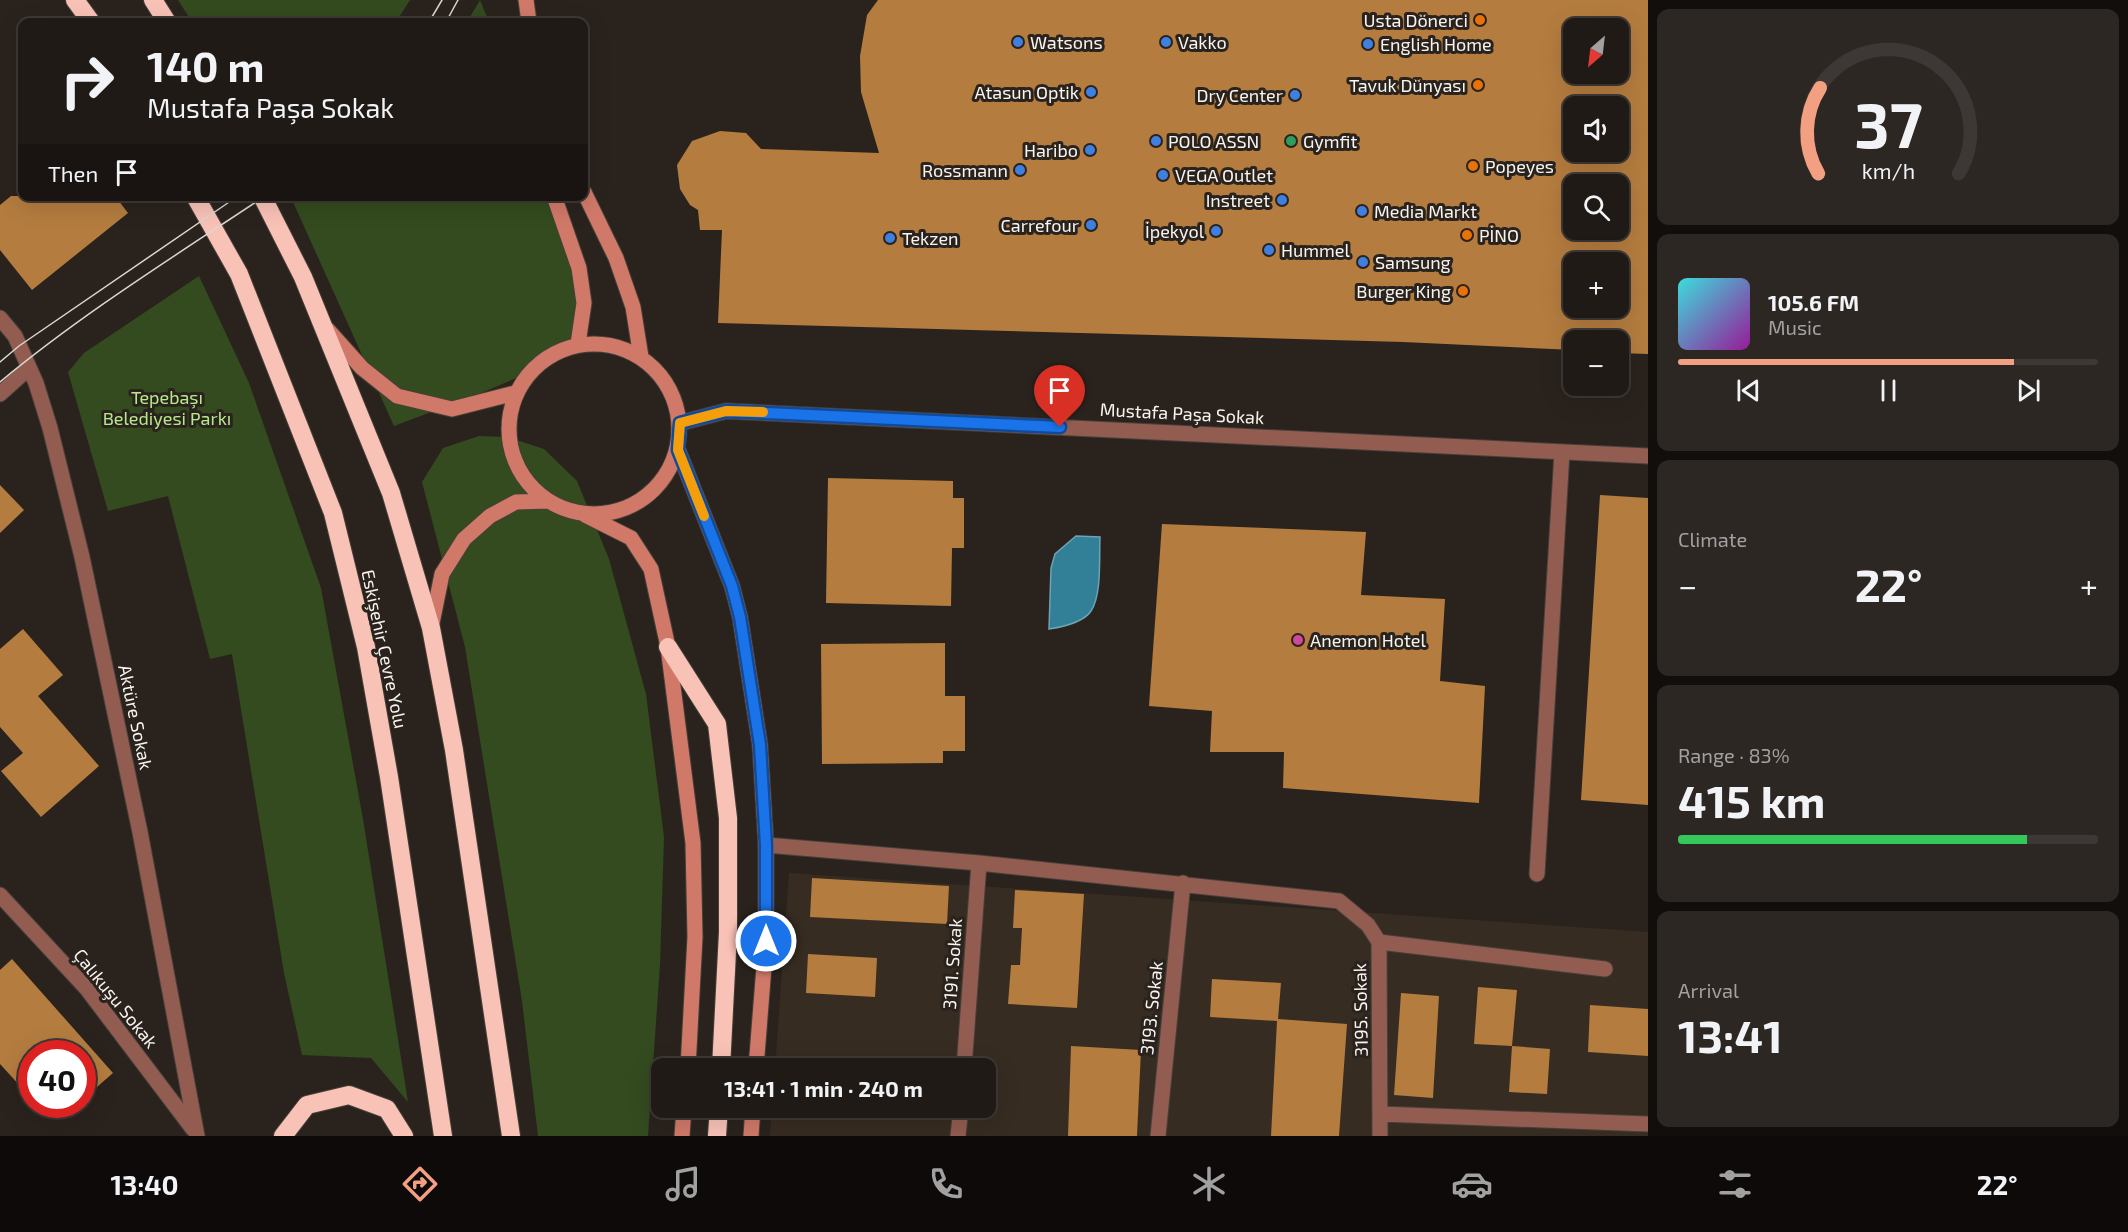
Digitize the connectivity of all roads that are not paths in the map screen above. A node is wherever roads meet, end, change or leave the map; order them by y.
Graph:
1 (75, 0) edge
2 (153, 0) edge
3 (526, 0) edge
4 (88, 18) edge
5 (164, 18) edge
6 (528, 18) edge
7 (588, 200) edge
8 (198, 201) edge
9 (265, 201) edge
10 (556, 201) edge
11 (0, 318) edge
12 (320, 320) junction
13 (578, 344) junction
14 (641, 357) junction
15 (29, 368) junction
16 (515, 393) junction
17 (0, 394) edge
18 (680, 423) junction
19 (678, 450) junction
20 (1562, 452) junction
21 (1648, 456) edge
22 (547, 501) junction
23 (585, 515) junction
24 (431, 628) junction
25 (668, 647) junction
26 (766, 845) junction
27 (979, 863) junction
28 (1537, 874) dead end
29 (1183, 883) junction
30 (0, 895) edge
31 (1379, 942) junction
32 (1605, 969) dead end
33 (688, 1058) edge
34 (722, 1058) edge
35 (757, 1058) edge
36 (964, 1058) edge
37 (1381, 1114) junction
38 (683, 1118) edge
39 (718, 1118) edge
40 (752, 1118) edge
41 (960, 1118) edge
42 (1648, 1124) edge
43 (196, 1134) edge
44 (283, 1136) edge
45 (404, 1136) edge
46 (443, 1136) edge
47 (511, 1136) edge
48 (682, 1136) edge
49 (717, 1136) edge
50 (751, 1136) edge
51 (958, 1136) edge
52 (1158, 1136) edge
53 (1380, 1136) edge

1 - 4 highway
2 - 5 highway
3 - 6 street
7 - 14 street
8 - 46 highway, Eskişehir Çevre Yolu
9 - 12 highway
10 - 13 street
11 - 15 street, Aktüre Sokak
12 - 16 street
12 - 24 highway
13 - 14 street
13 - 16 street
14 - 18 street
15 - 17 street
15 - 43 street, Aktüre Sokak
16 - 22 street
18 - 19 street
18 - 20 street, Mustafa Paşa Sokak
19 - 23 street
19 - 26 street
20 - 21 street, Mustafa Paşa Sokak
20 - 28 street
22 - 23 street
22 - 24 street
23 - 25 street
24 - 47 highway
25 - 33 street
25 - 34 highway
26 - 27 street
26 - 35 street
27 - 29 street
27 - 36 street, 3191. Sokak
29 - 31 street, 3195. Sokak
29 - 52 street, 3193. Sokak
30 - 43 street, Çalıkuşu Sokak
31 - 32 street
31 - 37 street, 3195. Sokak
37 - 42 street
37 - 53 street, 3195. Sokak
38 - 48 street
39 - 49 highway
40 - 50 street
41 - 51 street
44 - 45 highway

